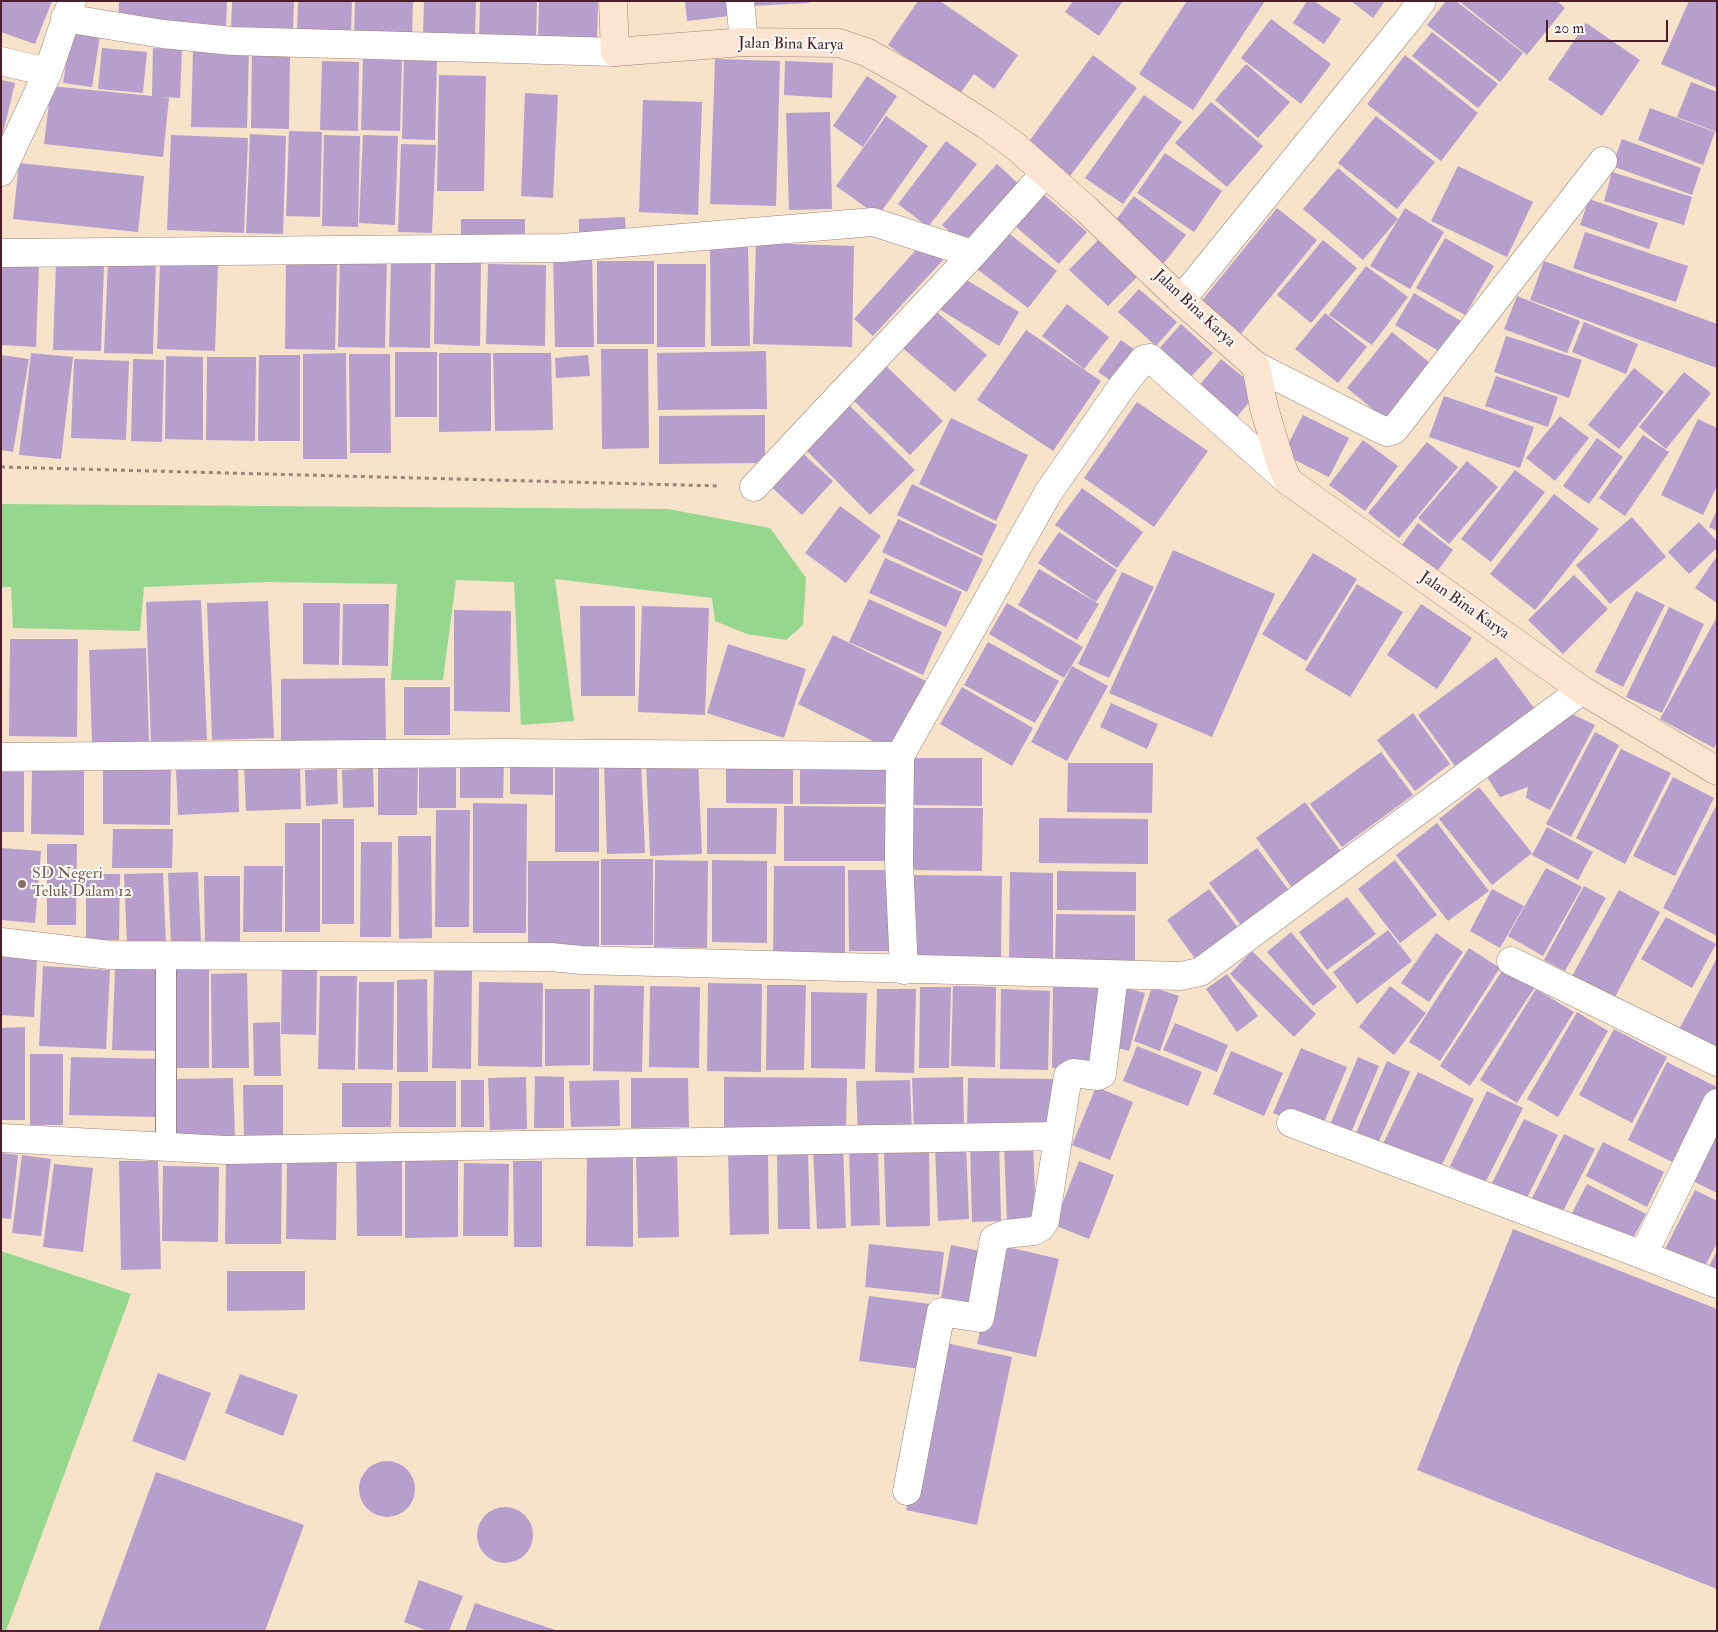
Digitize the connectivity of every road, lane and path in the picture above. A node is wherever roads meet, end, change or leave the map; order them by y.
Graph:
1 (613, 1) edge
2 (740, 1) edge
3 (1422, 1) edge
4 (69, 10) edge
5 (744, 42) junction
6 (615, 52) junction
7 (1, 61) edge
8 (48, 72) junction
9 (1603, 162) dead end
10 (1, 172) edge
11 (1045, 173) junction
12 (1, 253) edge
13 (972, 254) junction
14 (1181, 300) junction
15 (1256, 366) junction
16 (1, 466) edge
17 (1288, 480) junction
18 (754, 487) joint
19 (1582, 690) junction
20 (900, 756) junction
21 (1, 757) edge
22 (1717, 771) edge
23 (1, 942) edge
24 (166, 955) junction
25 (1511, 961) dead end
26 (904, 970) junction
27 (1114, 975) junction
28 (1717, 1062) edge
29 (1717, 1103) edge
30 (1291, 1123) dead end
31 (1058, 1136) junction
32 (1, 1138) edge
33 (166, 1146) junction
34 (1643, 1255) junction
35 (1717, 1284) edge
36 (907, 1491) dead end

1 - 6 street
2 - 5 street
3 - 14 street
4 - 6 street
4 - 8 street
5 - 6 street, Jalan Bina Karya
5 - 11 street, Jalan Bina Karya
7 - 8 street
8 - 10 street
9 - 15 street
11 - 13 street
11 - 14 street, Jalan Bina Karya
12 - 13 street
13 - 18 street
14 - 15 street, Jalan Bina Karya
15 - 17 street
16 - 18 path
17 - 19 street, Jalan Bina Karya
17 - 20 street
19 - 22 street, Jalan Bina Karya
19 - 27 street
20 - 21 street
20 - 26 street
23 - 24 street
24 - 26 street
24 - 33 lane
25 - 28 street
26 - 27 street
27 - 31 street
29 - 34 street
30 - 34 street
31 - 33 street
31 - 36 street
32 - 33 street
34 - 35 street

